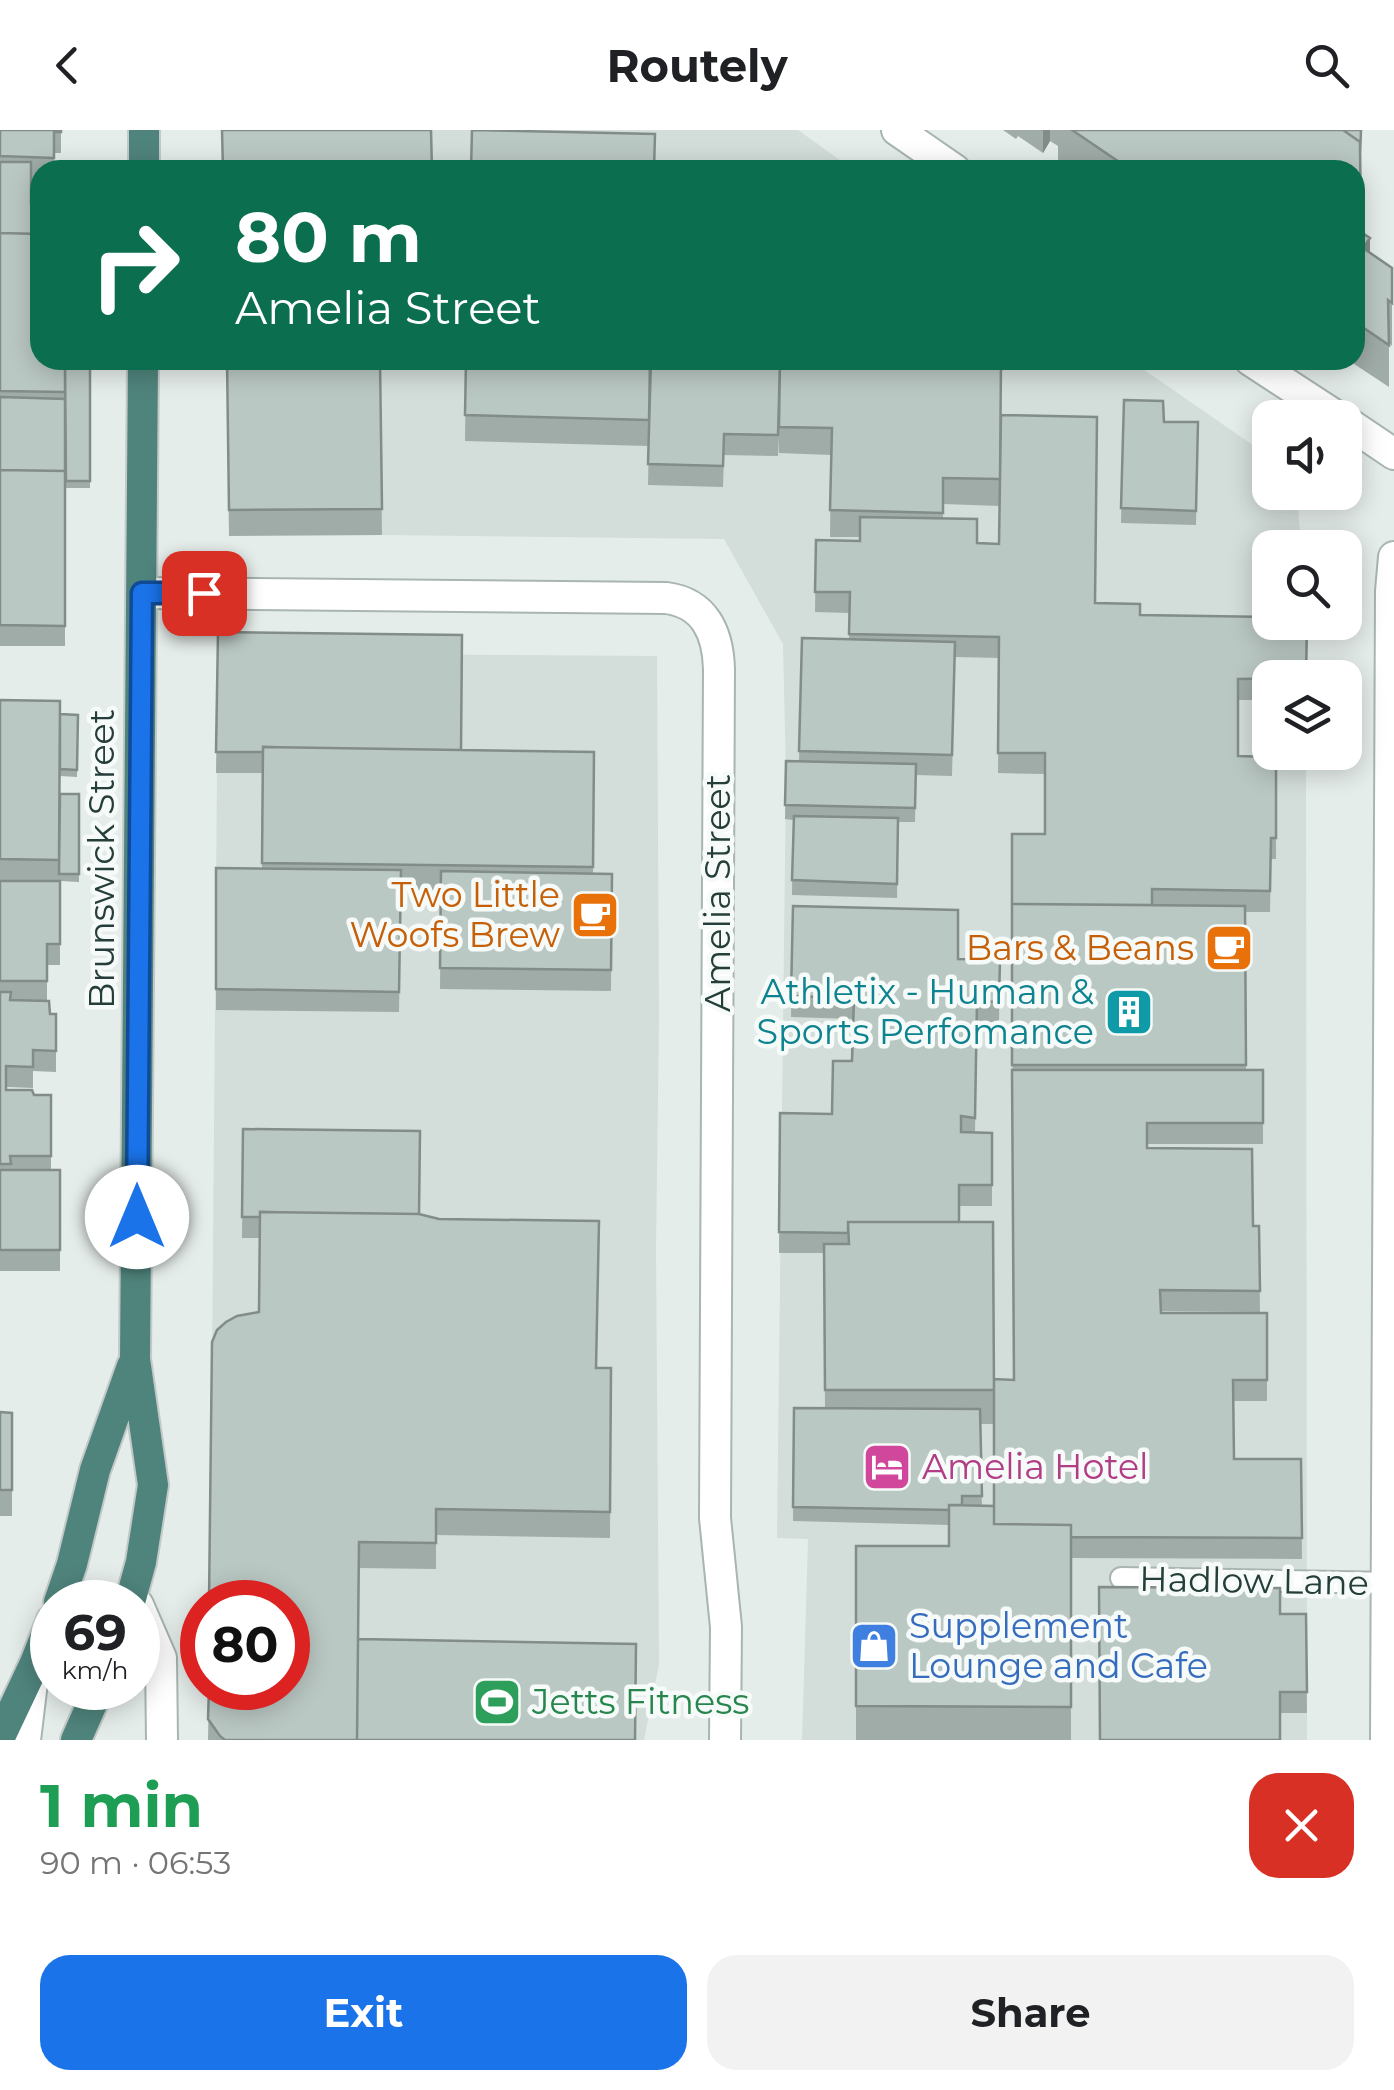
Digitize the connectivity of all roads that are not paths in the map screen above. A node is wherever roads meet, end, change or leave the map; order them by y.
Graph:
1 (144, 130) edge
2 (896, 130) edge
3 (144, 160) edge
4 (940, 160) edge
5 (143, 370) edge
6 (1265, 370) edge
7 (1311, 400) edge
8 (1362, 433) edge
9 (1394, 454) edge
10 (1394, 557) edge
11 (142, 593) junction
12 (135, 1359) junction
13 (1121, 1578) dead end
14 (67, 1580) edge
15 (138, 1580) edge
16 (1390, 1583) edge
17 (160, 1656) edge
18 (30, 1674) edge
19 (30, 1695) edge
20 (90, 1710) edge
21 (0, 1736) edge
22 (26, 1740) edge
23 (76, 1740) edge
24 (162, 1740) edge
25 (725, 1740) edge
26 (1386, 1740) edge

1 - 3 highway
2 - 4 street
5 - 11 highway, Brunswick Street
6 - 7 street
8 - 9 street
10 - 16 street
11 - 12 highway, Brunswick Street
11 - 25 street, Amelia Street
12 - 14 highway, Brunswick Street
12 - 15 highway, Brunswick Street
13 - 16 lane, Hadlow Lane
16 - 26 street
17 - 24 street, Brunswick Street
18 - 21 highway
19 - 22 street
20 - 23 highway

